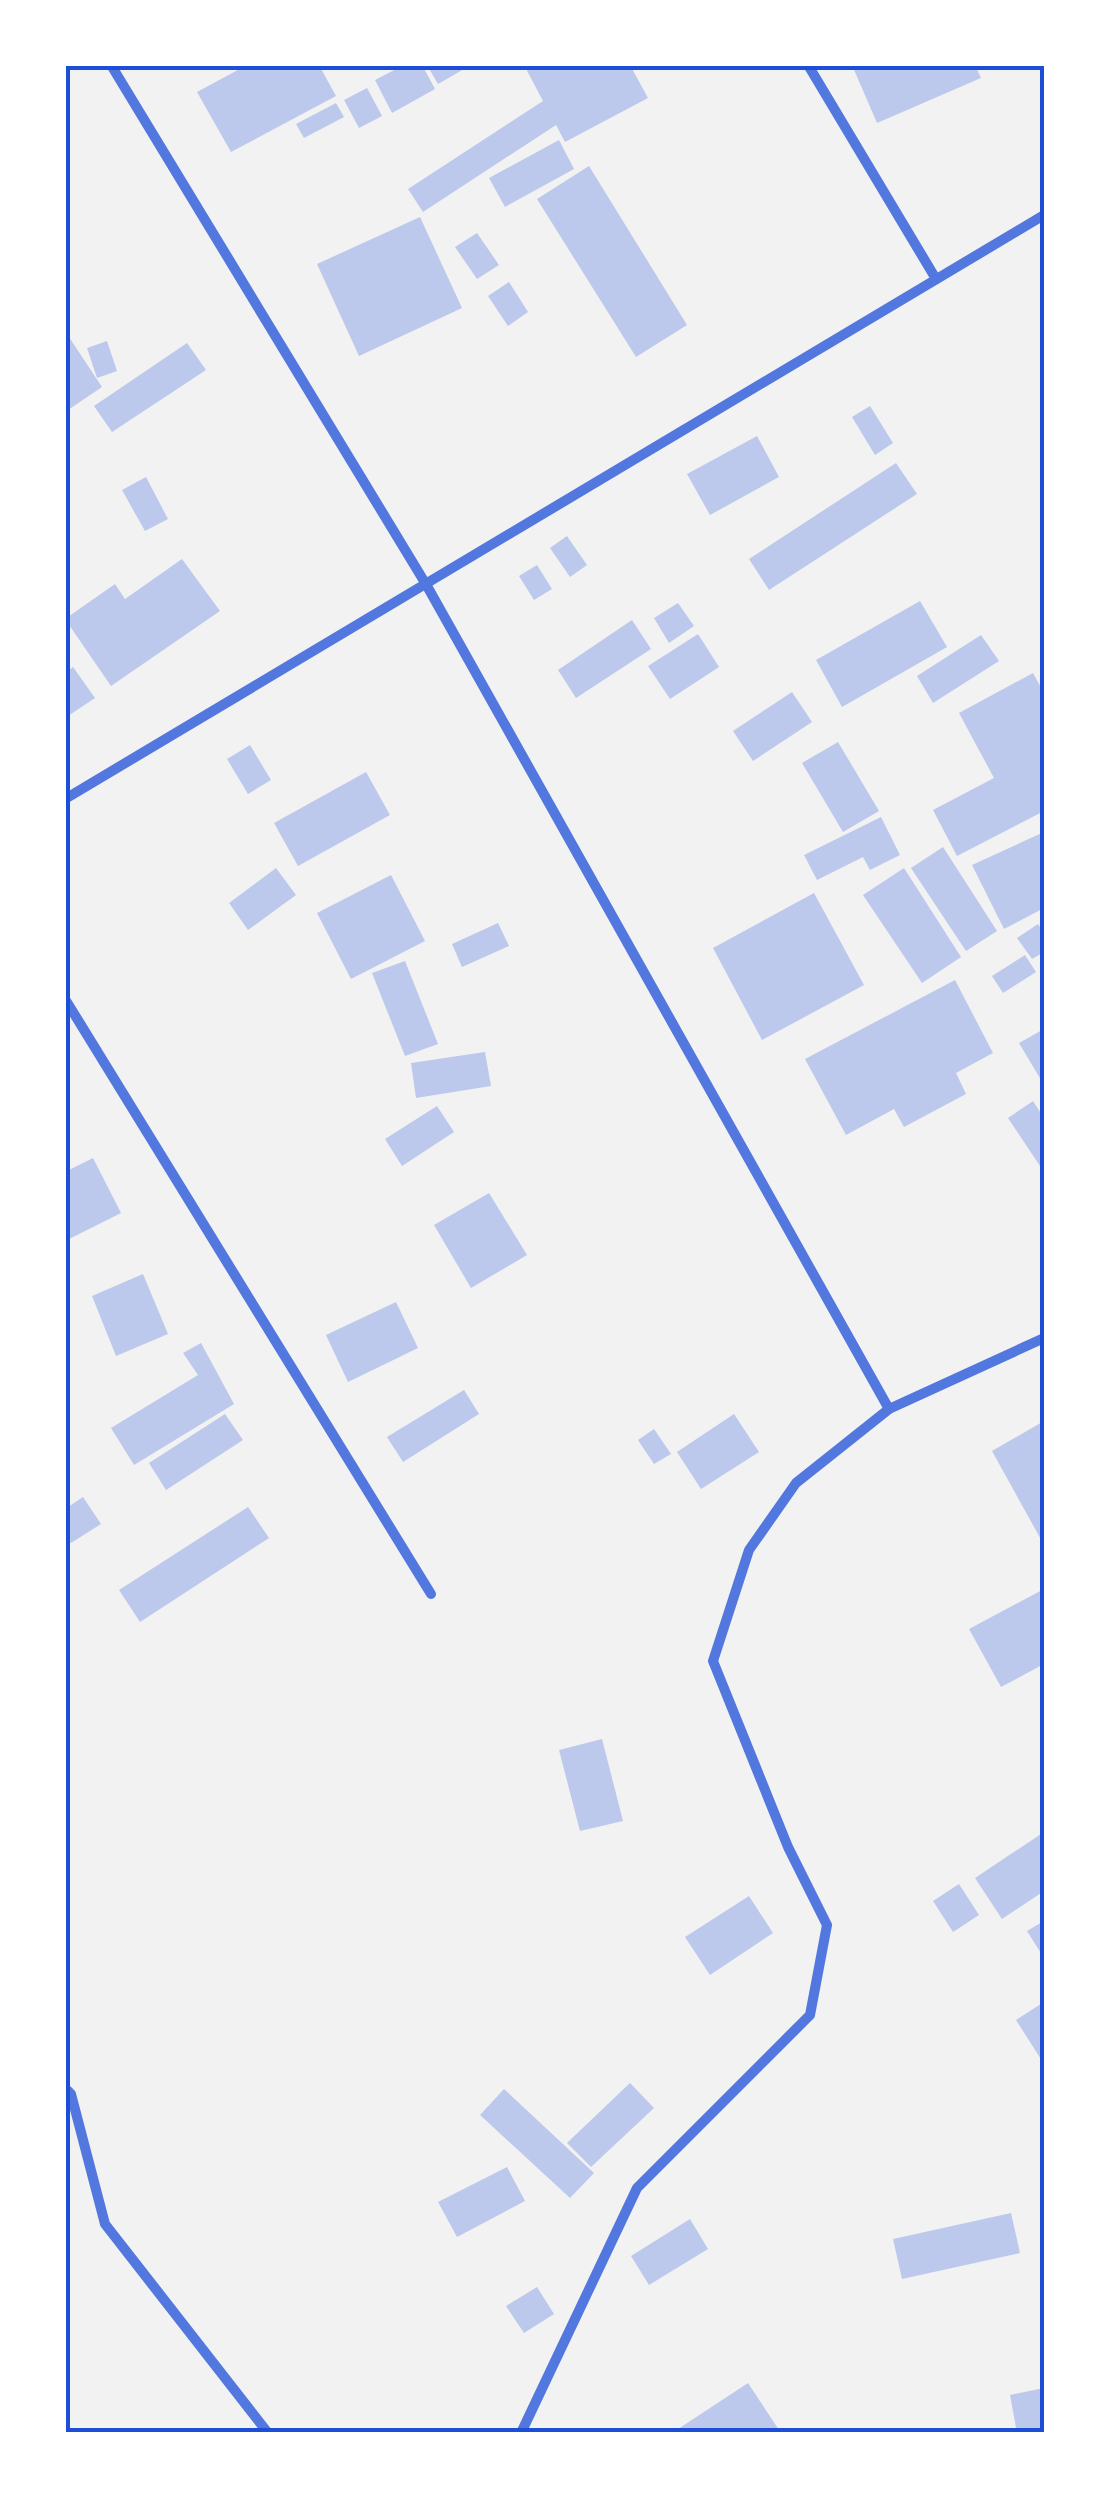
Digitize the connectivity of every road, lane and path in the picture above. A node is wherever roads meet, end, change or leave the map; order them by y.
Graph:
1 (110, 65) edge
2 (808, 65) edge
3 (1044, 215) edge
4 (936, 280) junction
5 (428, 586) junction
6 (65, 799) edge
7 (65, 999) edge
8 (1044, 1338) edge
9 (889, 1409) junction
10 (431, 1594) dead end
11 (65, 2088) edge
12 (268, 2433) edge
13 (521, 2433) edge

1 - 5 street
2 - 4 street
3 - 4 street
4 - 5 street
5 - 6 street
5 - 9 street
7 - 10 street
8 - 9 street
9 - 13 street
11 - 12 street

